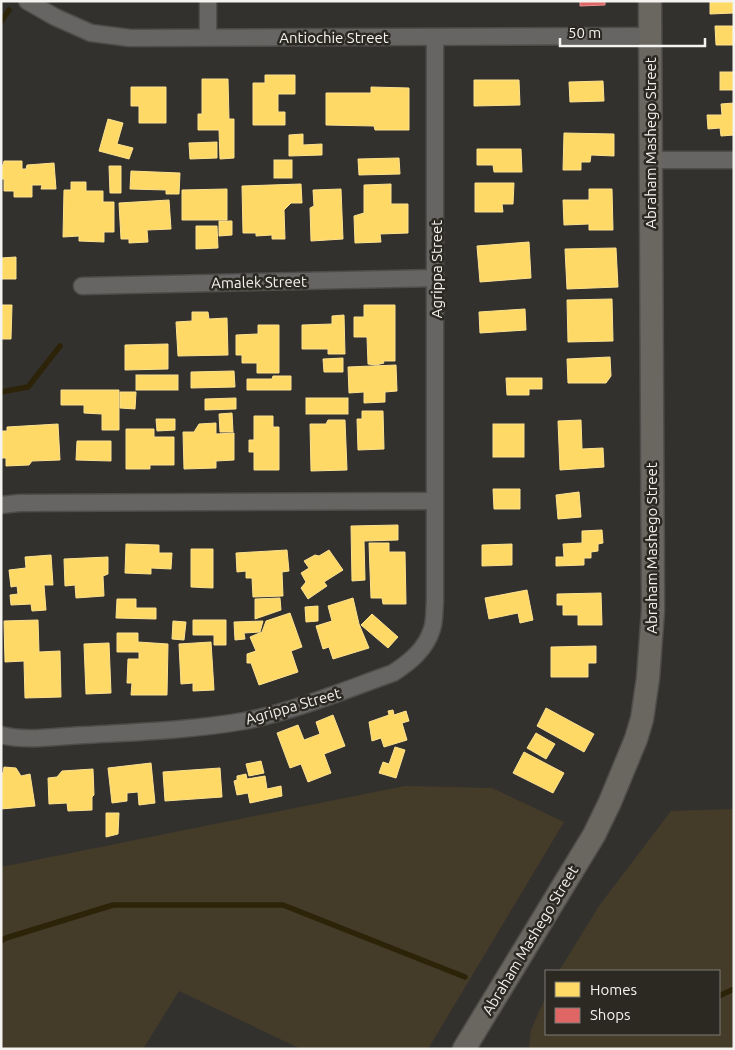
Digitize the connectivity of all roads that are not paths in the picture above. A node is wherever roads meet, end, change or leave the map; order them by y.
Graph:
1 (27, 1) edge
2 (208, 1) edge
3 (650, 1) edge
4 (650, 36) junction
5 (208, 37) junction
6 (436, 37) junction
7 (650, 160) junction
8 (734, 160) edge
9 (436, 278) junction
10 (82, 286) dead end
11 (434, 501) junction
12 (1, 505) edge
13 (1, 735) edge
14 (464, 1049) edge

1 - 5 street, Antiochie Street
2 - 5 street
3 - 4 main road, Abraham Mashego Street
4 - 6 street, Antiochie Street
4 - 7 main road, Abraham Mashego Street
5 - 6 street, Antiochie Street
6 - 9 street, Agrippa Street
7 - 8 street
7 - 14 main road, Abraham Mashego Street
9 - 10 street, Amalek Street
9 - 11 street, Agrippa Street
11 - 12 street
11 - 13 street, Agrippa Street

